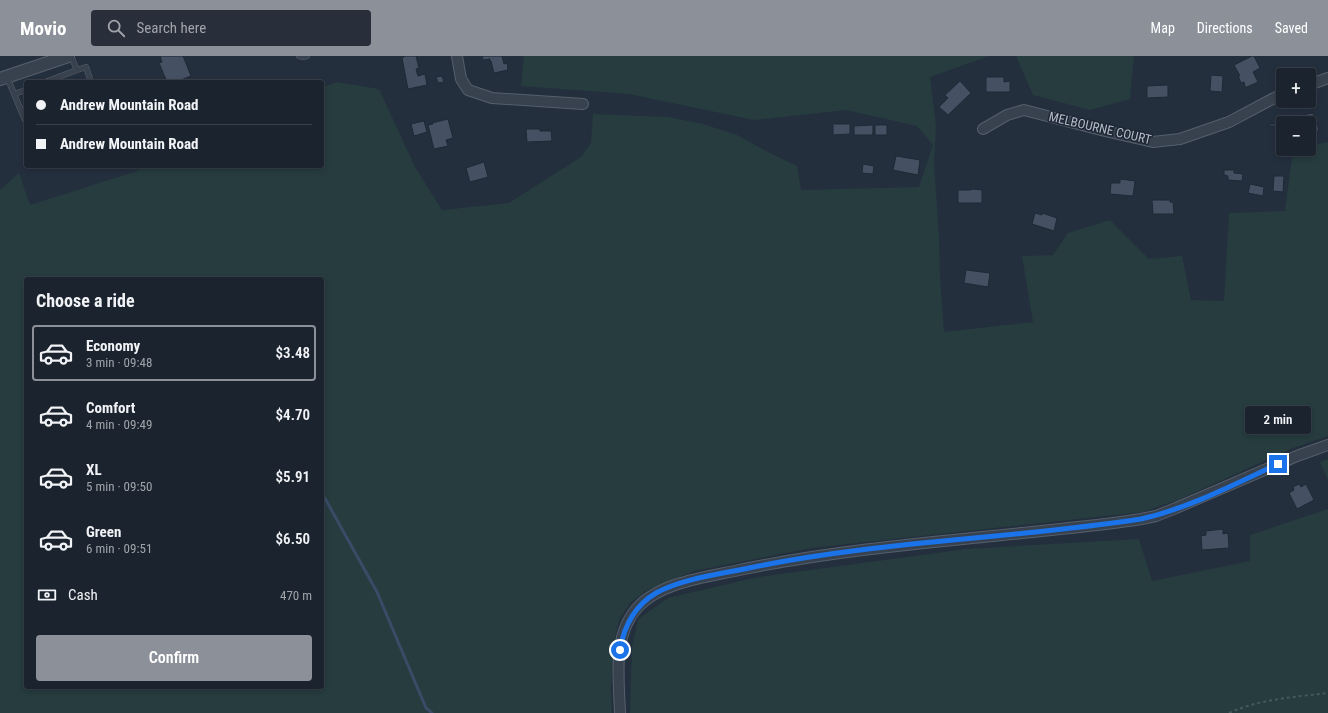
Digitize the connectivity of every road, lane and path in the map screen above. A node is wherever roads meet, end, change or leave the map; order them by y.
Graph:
1 (68, 56) edge
2 (71, 56) edge
3 (299, 56) edge
4 (307, 56) edge
5 (457, 56) edge
6 (77, 70) junction
7 (3, 78) edge
8 (1328, 78) edge
9 (51, 80) edge
10 (90, 80) edge
11 (1316, 82) edge
12 (24, 91) edge
13 (14, 94) junction
14 (1276, 98) edge
15 (583, 104) dead end
16 (24, 116) edge
17 (984, 128) dead end
18 (1328, 445) edge
19 (1328, 692) edge
20 (620, 713) edge
21 (1229, 713) edge

1 - 7 street
2 - 6 lane
3 - 4 lane
5 - 15 street
6 - 9 lane
6 - 10 lane
7 - 13 lane
8 - 11 street
12 - 13 lane
13 - 16 lane
14 - 17 street, MELBOURNE COURT
18 - 20 street
19 - 21 path

